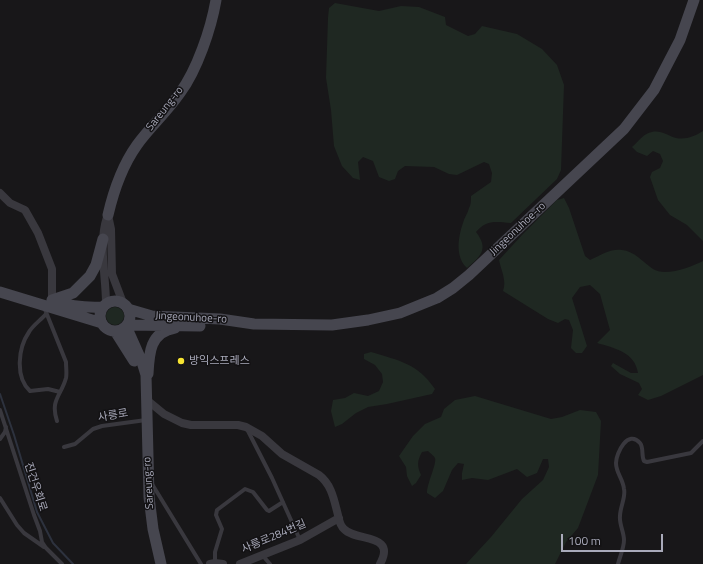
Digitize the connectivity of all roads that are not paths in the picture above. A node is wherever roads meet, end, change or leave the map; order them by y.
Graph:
1 (216, 0) edge
2 (694, 0) edge
3 (0, 193) edge
4 (108, 214) junction
5 (103, 239) junction
6 (0, 285) edge
7 (0, 292) edge
8 (104, 305) junction
9 (47, 306) junction
10 (126, 306) junction
11 (102, 323) junction
12 (254, 324) junction
13 (127, 325) junction
14 (188, 326) junction
15 (115, 331) junction
16 (60, 392) junction
17 (147, 400) junction
18 (0, 410) edge
19 (57, 420) dead end
20 (147, 420) junction
21 (6, 425) junction
22 (246, 427) junction
23 (0, 439) edge
24 (703, 442) edge
25 (64, 447) dead end
26 (148, 478) junction
27 (0, 498) edge
28 (283, 502) junction
29 (339, 518) junction
30 (300, 540) junction
31 (46, 548) junction
32 (263, 556) junction
33 (62, 564) edge
34 (161, 564) edge
35 (201, 564) edge
36 (216, 564) edge
37 (240, 564) edge
38 (270, 564) edge
39 (380, 564) edge
40 (618, 564) edge

1 - 4 main road, Sareung-ro
2 - 12 main road, Jingeonuhoe-ro
3 - 9 street
4 - 5 street, Sareung-ro
4 - 10 street, Sareung-ro
5 - 8 street, Sareung-ro
5 - 9 main road
6 - 9 main road
7 - 9 main road
8 - 9 main road
8 - 10 main road
8 - 11 main road
9 - 11 main road
9 - 16 lane
9 - 16 lane
10 - 12 main road, Jingeonuhoe-ro
10 - 13 main road
11 - 15 main road
12 - 14 main road, Jingeonuhoe-ro
13 - 14 main road, Jingeonuhoe-ro
13 - 15 main road
13 - 17 main road, Sareung-ro
14 - 17 main road
15 - 17 main road, Sareung-ro
16 - 19 lane
17 - 20 main road, Sareung-ro
17 - 22 street
18 - 21 lane, 진건우회로
20 - 25 lane, 사릉로
20 - 26 main road, Sareung-ro
21 - 23 lane
21 - 31 lane, 진건우회로
22 - 28 lane
22 - 29 street
24 - 40 lane
26 - 34 main road, Sareung-ro
26 - 35 lane
27 - 31 lane
28 - 30 lane
28 - 36 lane
29 - 30 street, 사릉로284번길
29 - 39 street
30 - 32 street, 사릉로284번길
31 - 33 lane, 진건우회로
32 - 37 street, 사릉로284번길
32 - 38 lane

